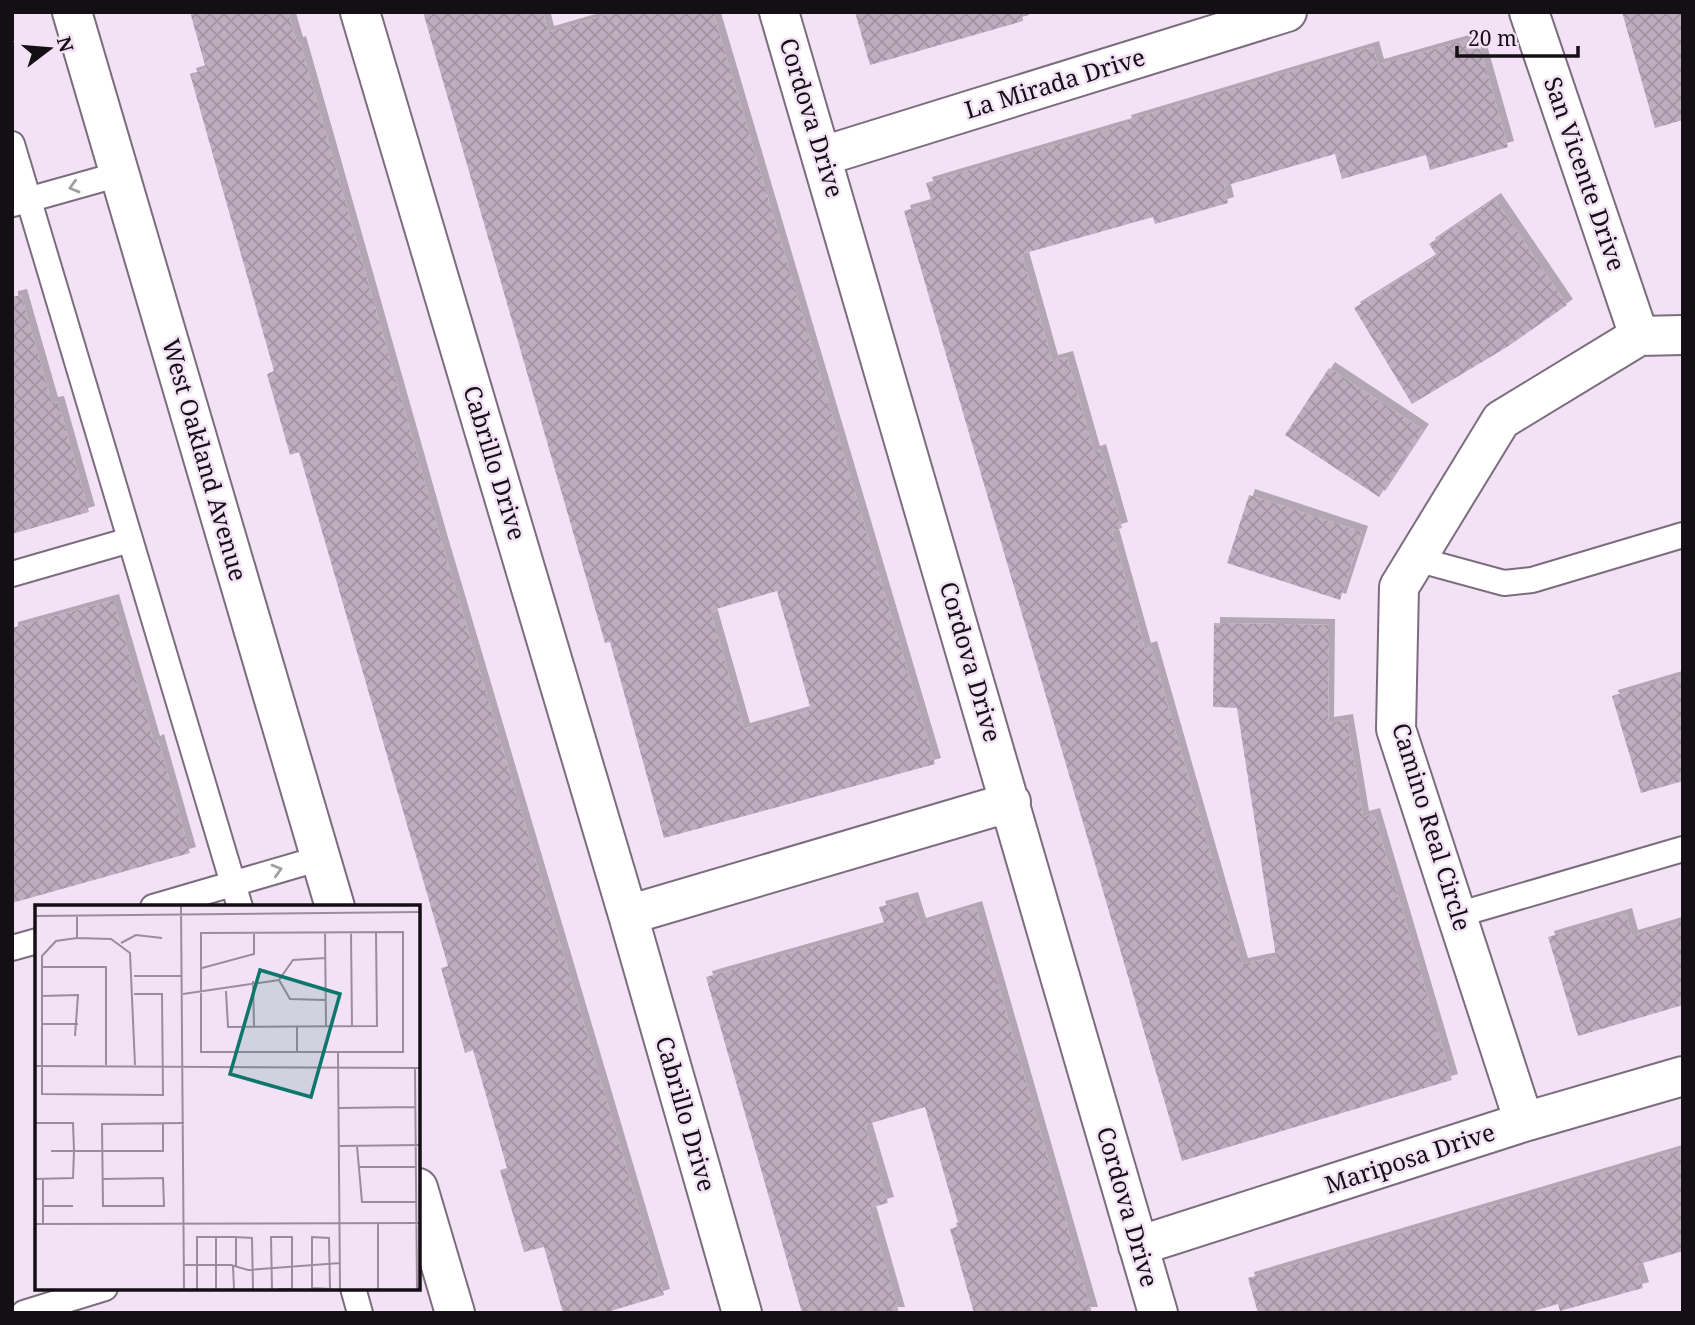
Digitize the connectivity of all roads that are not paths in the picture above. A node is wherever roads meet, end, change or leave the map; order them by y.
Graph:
1 (72, 12) edge
2 (360, 12) edge
3 (779, 12) edge
4 (1287, 12) edge
5 (1528, 12) edge
6 (12, 144) edge
7 (823, 156) junction
8 (120, 174) junction
9 (20, 202) edge
10 (1683, 335) edge
11 (1639, 336) junction
12 (1683, 535) edge
13 (130, 540) junction
14 (1416, 559) junction
15 (12, 574) edge
16 (1011, 802) junction
17 (1683, 849) edge
18 (321, 858) junction
19 (236, 895) edge
20 (167, 905) edge
21 (334, 905) edge
22 (628, 915) junction
23 (1457, 915) junction
24 (35, 942) edge
25 (12, 948) edge
26 (1683, 1076) edge
27 (1524, 1122) junction
28 (420, 1195) edge
29 (1138, 1246) junction
30 (99, 1290) edge
31 (354, 1290) edge
32 (24, 1313) edge
33 (360, 1313) edge
34 (455, 1313) edge
35 (742, 1313) edge
36 (1158, 1313) edge

1 - 8 street, West Oakland Avenue
2 - 22 street, Cabrillo Drive
3 - 7 street, Cordova Drive
4 - 7 street, La Mirada Drive
5 - 11 street, San Vicente Drive
6 - 9 lane
7 - 16 street, Cordova Drive
8 -> 9 lane
8 - 18 street, West Oakland Avenue
9 - 13 lane
10 - 11 street
11 - 14 street, Camino Real Circle
12 - 14 lane
13 - 15 lane
13 - 19 lane
14 - 23 street, Camino Real Circle
16 - 22 street
16 - 29 street, Cordova Drive
17 - 23 lane
19 -> 18 lane
18 - 21 street, West Oakland Avenue
19 - 20 lane
22 - 35 street, Cabrillo Drive
23 - 27 street, Camino Real Circle
24 - 25 lane
26 - 27 street, Mariposa Drive
27 - 29 street, Mariposa Drive
28 - 34 street
29 - 36 street, Cordova Drive
30 - 32 lane
31 - 33 lane

